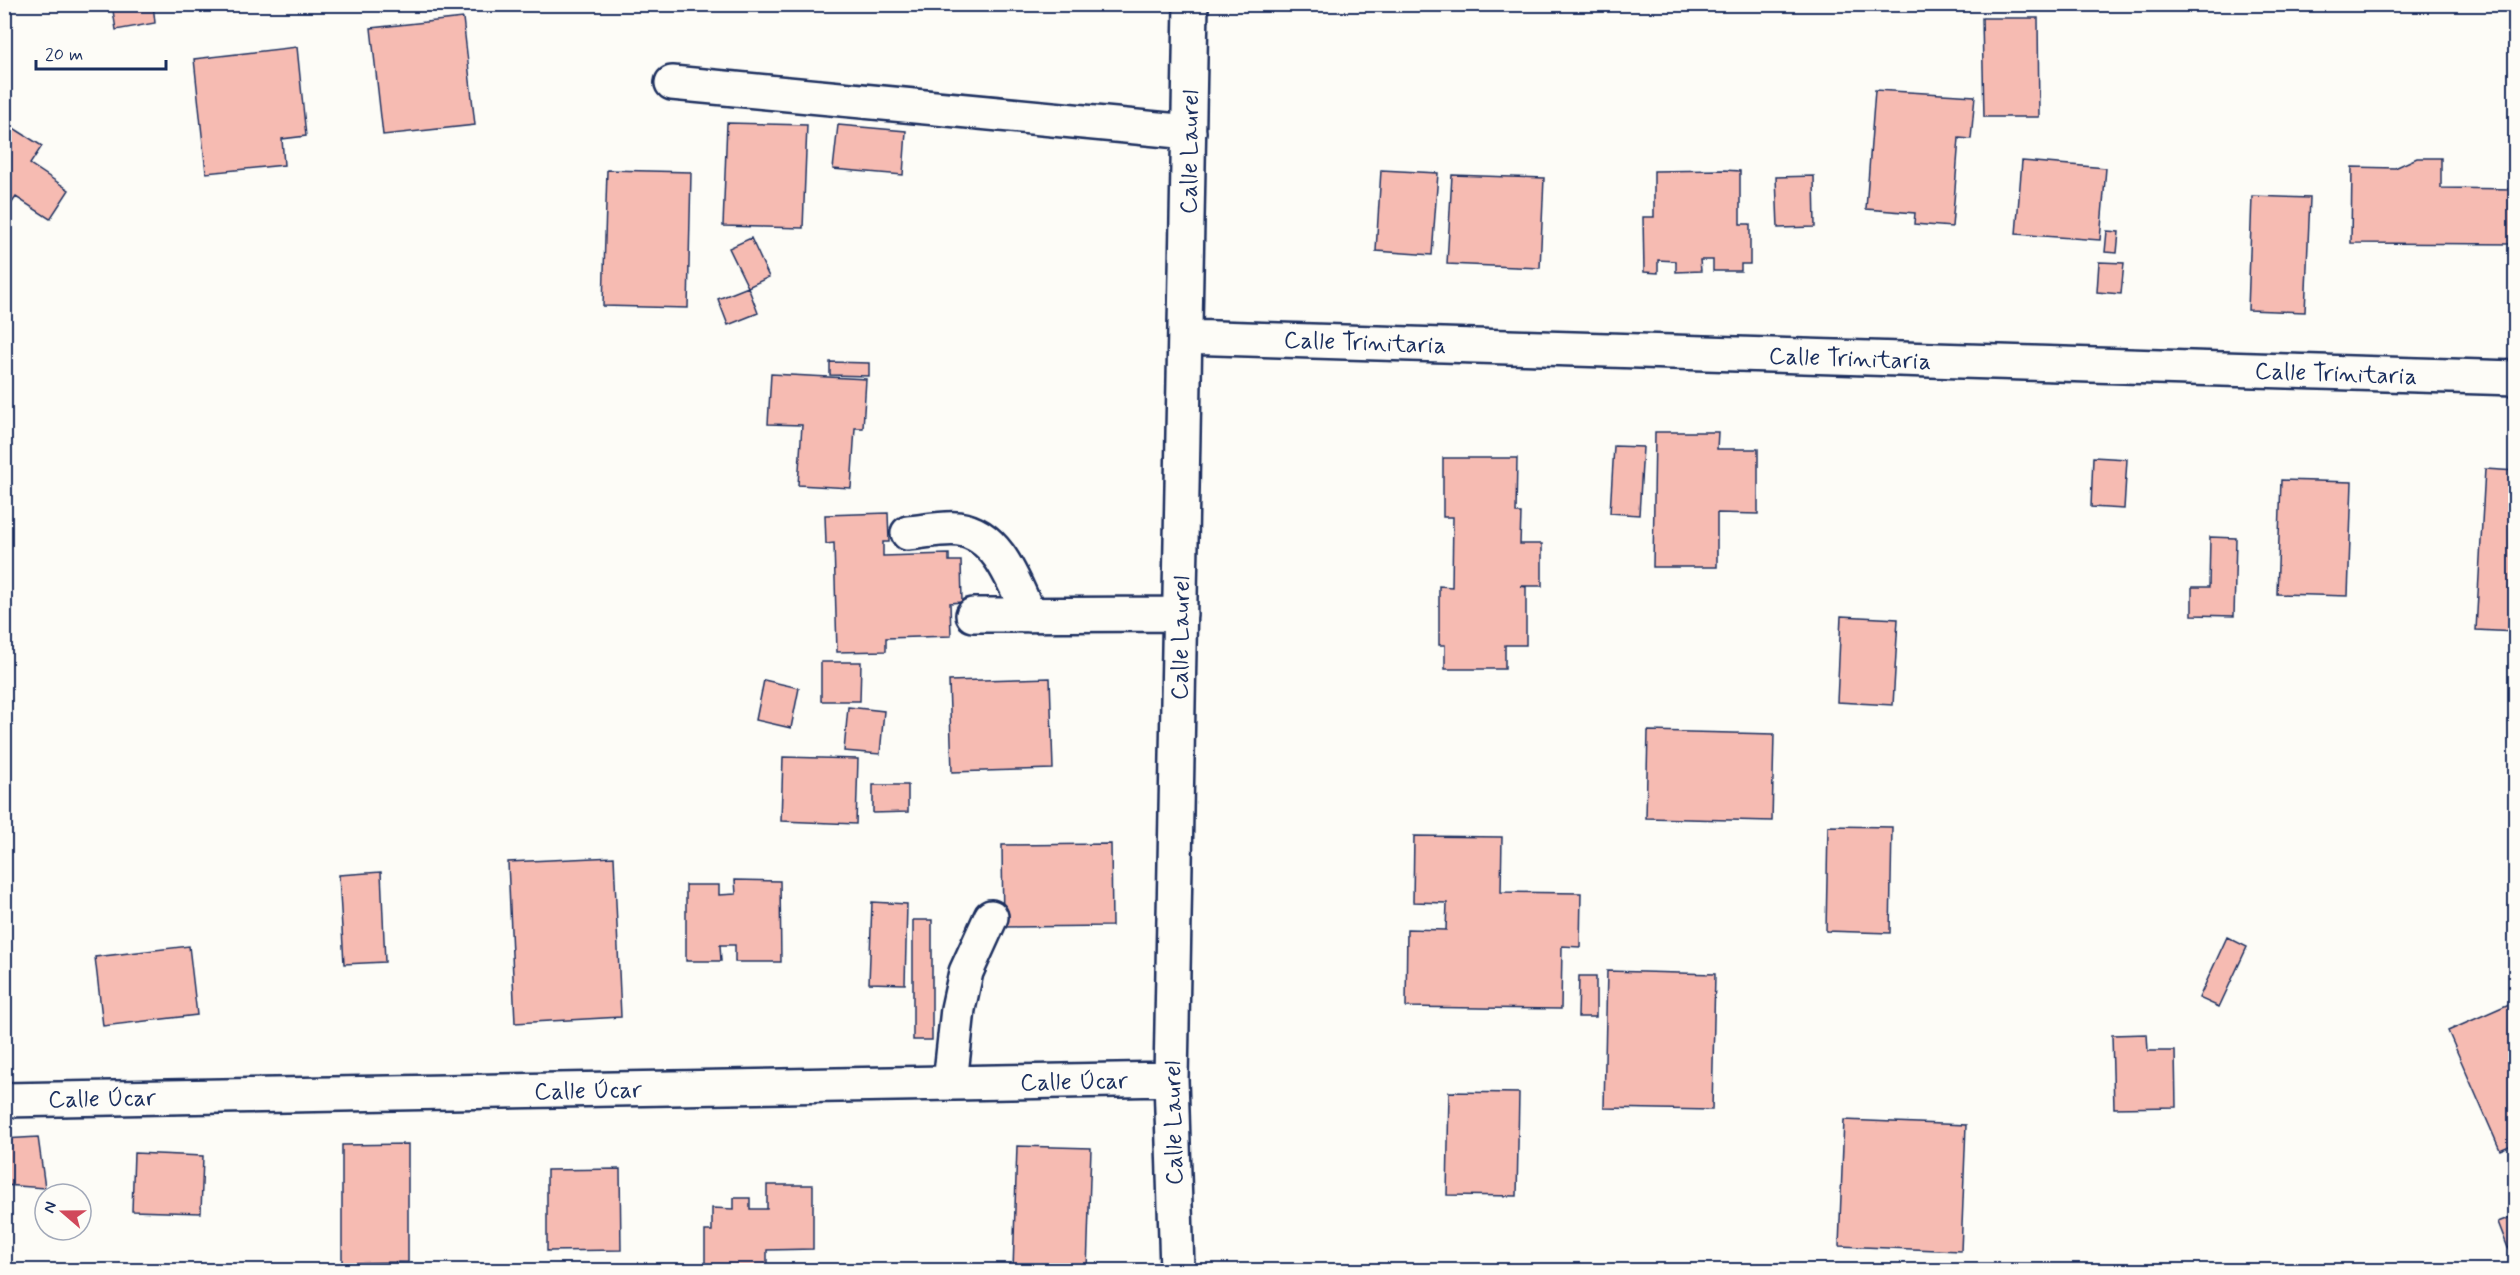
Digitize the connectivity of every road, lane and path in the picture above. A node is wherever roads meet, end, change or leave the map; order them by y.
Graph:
1 (1191, 4) edge
2 (672, 83) dead end
3 (1189, 132) junction
4 (1185, 337) junction
5 (2516, 378) edge
6 (908, 533) dead end
7 (1180, 614) junction
8 (973, 615) dead end
9 (1029, 615) junction
10 (991, 917) dead end
11 (1171, 1079) junction
12 (950, 1083) junction
13 (4, 1100) edge
14 (1177, 1270) edge

1 - 3 street, Calle Laurel
2 - 3 street
3 - 4 street, Calle Laurel
4 - 5 street, Calle Trinitaria
4 - 7 street, Calle Laurel
6 - 9 street
7 - 9 street
7 - 11 street, Calle Laurel
8 - 9 street
10 - 12 street
11 - 12 street, Calle Úcar
11 - 14 street, Calle Laurel
12 - 13 street, Calle Úcar

